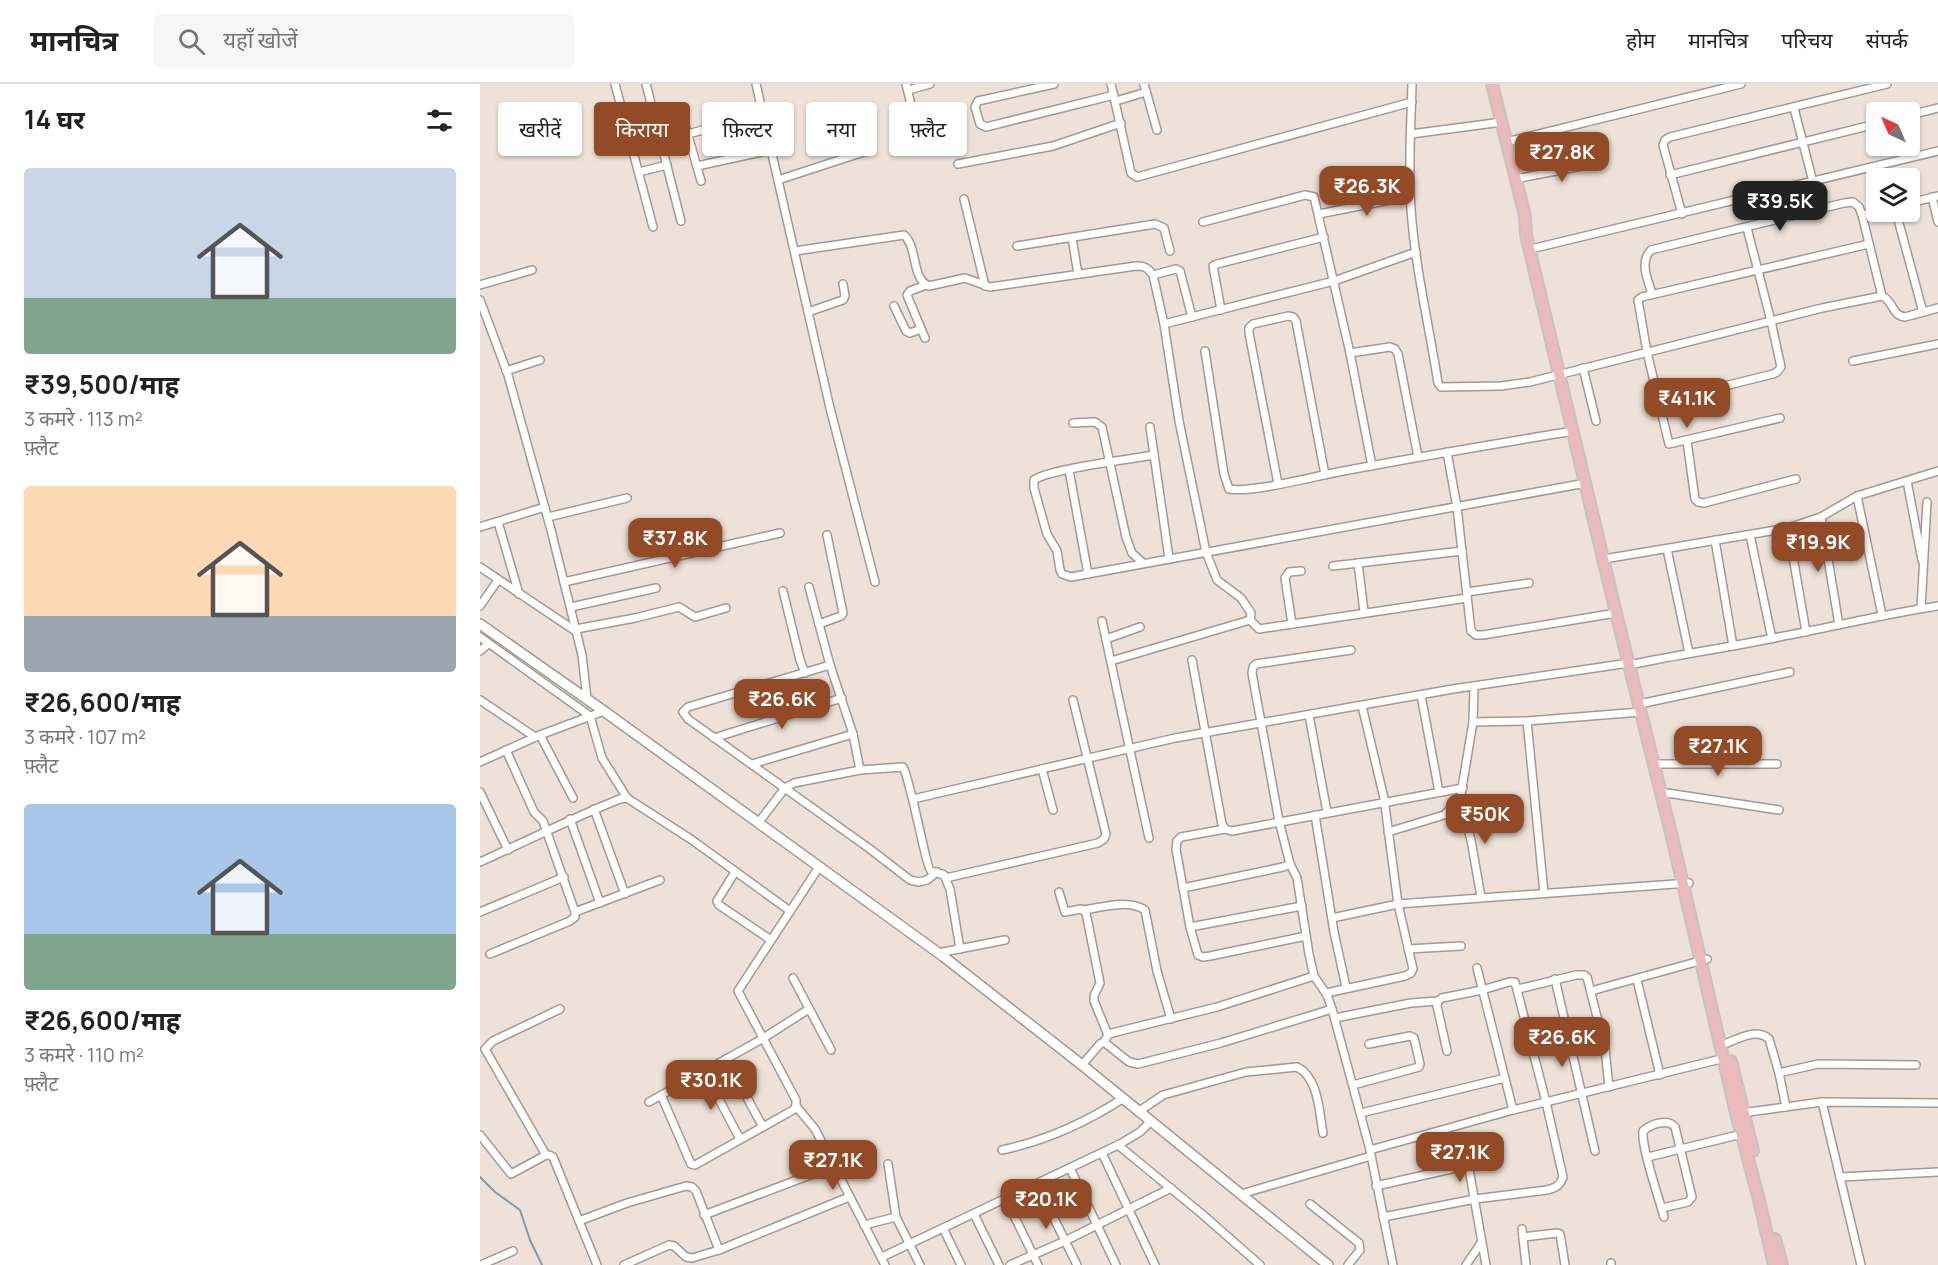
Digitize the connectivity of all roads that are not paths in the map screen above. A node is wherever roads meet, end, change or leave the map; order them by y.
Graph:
1 (615, 84) edge
2 (646, 84) edge
3 (756, 84) edge
4 (930, 84) edge
5 (1054, 84) edge
6 (1111, 84) edge
7 (1412, 84) edge
8 (1492, 84) edge
9 (1741, 84) edge
10 (1887, 84) edge
11 (907, 87) edge
12 (1145, 88) edge
13 (1115, 98) junction
14 (760, 102) edge
15 (910, 102) edge
16 (1412, 102) junction
17 (1794, 108) junction
18 (1938, 108) edge
19 (1920, 113) edge
20 (1502, 122) junction
21 (1121, 123) junction
22 (1866, 126) edge
23 (1157, 130) dead end
24 (1411, 134) junction
25 (690, 141) edge
26 (1506, 142) junction
27 (1803, 142) junction
28 (1938, 151) edge
29 (741, 156) edge
30 (772, 156) edge
31 (852, 156) edge
32 (1603, 162) dead end
33 (958, 164) dead end
34 (667, 165) junction
35 (697, 165) junction
36 (639, 172) junction
37 (1670, 175) junction
38 (1515, 179) junction
39 (778, 180) junction
40 (701, 181) dead end
41 (1813, 182) junction
42 (1410, 196) junction
43 (1935, 197) edge
44 (964, 199) dead end
45 (1920, 201) edge
46 (1319, 214) junction
47 (1682, 214) junction
48 (1866, 214) edge
49 (1862, 215) junction
50 (1525, 216) junction
51 (681, 221) dead end
52 (1203, 222) dead end
53 (1899, 222) edge
54 (1938, 222) edge
55 (653, 228) dead end
56 (1748, 228) junction
57 (1324, 237) junction
58 (1072, 238) junction
59 (1869, 244) junction
60 (1017, 246) dead end
61 (1535, 248) junction
62 (795, 251) junction
63 (1170, 251) dead end
64 (1416, 252) junction
65 (532, 270) dead end
66 (1759, 270) junction
67 (1078, 274) junction
68 (1153, 275) junction
69 (1334, 281) junction
70 (843, 284) dead end
71 (480, 285) edge
72 (926, 285) junction
73 (985, 286) junction
74 (1652, 294) junction
75 (1882, 296) junction
76 (480, 300) edge
77 (894, 306) dead end
78 (1938, 308) edge
79 (1221, 310) junction
80 (808, 312) junction
81 (1923, 312) junction
82 (1192, 317) junction
83 (1772, 321) junction
84 (1164, 324) junction
85 (921, 329) junction
86 (925, 338) dead end
87 (1938, 344) edge
88 (1205, 351) dead end
89 (1647, 352) junction
90 (1350, 353) junction
91 (540, 360) dead end
92 (1853, 361) dead end
93 (1583, 368) junction
94 (506, 371) junction
95 (1562, 374) junction
96 (1660, 402) junction
97 (1780, 418) dead end
98 (1596, 420) dead end
99 (1073, 423) dead end
100 (1150, 427) dead end
101 (1574, 431) junction
102 (1687, 441) junction
103 (1447, 452) junction
104 (1154, 455) junction
105 (1418, 457) junction
106 (1110, 463) junction
107 (1372, 466) junction
108 (1069, 470) junction
109 (1938, 471) edge
110 (1325, 475) junction
111 (1796, 479) dead end
112 (1907, 481) junction
113 (1586, 483) junction
114 (1278, 484) junction
115 (1857, 496) junction
116 (627, 498) dead end
117 (1927, 502) dead end
118 (545, 507) junction
119 (1457, 507) junction
120 (548, 517) junction
121 (1821, 517) junction
122 (498, 522) junction
123 (480, 527) edge
124 (1788, 528) junction
125 (1600, 532) junction
126 (780, 533) dead end
127 (827, 535) dead end
128 (1750, 535) junction
129 (1715, 540) junction
130 (1668, 549) junction
131 (1462, 551) junction
132 (1206, 552) junction
133 (1169, 558) junction
134 (1606, 559) junction
135 (1143, 563) junction
136 (1358, 564) junction
137 (1333, 566) dead end
138 (480, 567) edge
139 (1301, 571) dead end
140 (1924, 571) junction
141 (1088, 574) junction
142 (498, 580) junction
143 (564, 582) junction
144 (875, 582) dead end
145 (1529, 582) dead end
146 (809, 587) dead end
147 (656, 588) dead end
148 (783, 591) dead end
149 (519, 594) junction
150 (1467, 595) junction
151 (480, 606) edge
152 (1938, 606) edge
153 (571, 607) junction
154 (726, 608) dead end
155 (1921, 608) junction
156 (1364, 612) junction
157 (1616, 613) junction
158 (1882, 615) junction
159 (1250, 620) junction
160 (1102, 621) dead end
161 (480, 624) edge
162 (819, 624) junction
163 (1292, 624) junction
164 (1839, 625) junction
165 (1140, 627) dead end
166 (576, 631) junction
167 (1806, 632) junction
168 (480, 638) edge
169 (1106, 639) junction
170 (1772, 639) junction
171 (488, 644) junction
172 (1733, 646) junction
173 (1351, 650) dead end
174 (480, 651) edge
175 (1689, 653) junction
176 (1191, 660) dead end
177 (1111, 661) junction
178 (1631, 663) junction
179 (830, 665) junction
180 (1790, 672) dead end
181 (805, 673) junction
182 (1474, 686) junction
183 (1421, 695) junction
184 (842, 698) junction
185 (587, 699) junction
186 (480, 700) edge
187 (1073, 700) dead end
188 (1362, 706) junction
189 (1643, 708) junction
190 (604, 711) junction
191 (1309, 715) junction
192 (590, 716) junction
193 (1527, 721) junction
194 (1473, 722) junction
195 (1262, 723) junction
196 (1205, 733) junction
197 (853, 734) junction
198 (538, 736) junction
199 (714, 738) junction
200 (1130, 749) junction
201 (506, 750) junction
202 (1088, 758) junction
203 (480, 762) edge
204 (752, 764) junction
205 (1659, 764) junction
206 (1777, 764) dead end
207 (1042, 769) junction
208 (860, 770) junction
209 (785, 788) junction
210 (1463, 788) junction
211 (480, 792) edge
212 (1439, 792) junction
213 (1667, 793) junction
214 (573, 798) dead end
215 (627, 798) junction
216 (913, 800) junction
217 (1460, 800) junction
218 (1384, 802) junction
219 (594, 809) junction
220 (1053, 810) dead end
221 (1779, 810) dead end
222 (1327, 812) junction
223 (1315, 814) junction
224 (570, 819) junction
225 (1279, 821) junction
226 (759, 822) junction
227 (1225, 829) junction
228 (547, 832) junction
229 (1388, 832) junction
230 (1149, 838) dead end
231 (508, 850) junction
232 (480, 862) edge
233 (1290, 864) junction
234 (819, 867) junction
235 (735, 872) junction
236 (937, 872) junction
237 (564, 878) junction
238 (946, 878) junction
239 (660, 880) dead end
240 (1685, 883) junction
241 (1183, 888) junction
242 (1059, 892) dead end
243 (1544, 893) junction
244 (625, 894) junction
245 (1481, 897) junction
246 (600, 903) junction
247 (1398, 904) junction
248 (1302, 906) junction
249 (1084, 910) junction
250 (790, 911) junction
251 (480, 912) edge
252 (575, 912) junction
253 (1332, 918) junction
254 (1190, 927) junction
255 (1306, 936) junction
256 (771, 940) junction
257 (1005, 940) dead end
258 (1461, 946) dead end
259 (960, 949) junction
260 (1408, 949) junction
261 (938, 953) junction
262 (490, 954) dead end
263 (1703, 959) junction
264 (1477, 968) dead end
265 (1314, 976) junction
266 (793, 978) dead end
267 (1554, 979) junction
268 (1637, 980) junction
269 (1346, 987) junction
270 (1518, 988) junction
271 (1482, 990) junction
272 (1591, 991) junction
273 (1326, 993) junction
274 (1438, 1000) junction
275 (809, 1009) junction
276 (1332, 1009) junction
277 (560, 1010) dead end
278 (1171, 1018) junction
279 (1335, 1018) junction
280 (1108, 1035) junction
281 (762, 1039) junction
282 (1104, 1042) junction
283 (1727, 1043) junction
284 (1369, 1044) dead end
285 (831, 1050) dead end
286 (1447, 1051) dead end
287 (1727, 1057) junction
288 (726, 1059) junction
289 (1082, 1065) junction
290 (1917, 1065) dead end
291 (704, 1071) junction
292 (1779, 1073) junction
293 (1660, 1075) junction
294 (1505, 1078) junction
295 (1353, 1086) junction
296 (1610, 1087) junction
297 (1580, 1093) junction
298 (661, 1095) junction
299 (1122, 1099) junction
300 (649, 1102) dead end
301 (1546, 1102) junction
302 (1822, 1102) junction
303 (1938, 1103) edge
304 (796, 1106) junction
305 (1786, 1107) junction
306 (1513, 1110) junction
307 (1138, 1112) junction
308 (1361, 1113) junction
309 (1740, 1113) junction
310 (1150, 1122) junction
311 (763, 1127) junction
312 (1323, 1133) dead end
313 (1742, 1134) junction
314 (480, 1135) edge
315 (740, 1139) junction
316 (1118, 1145) junction
317 (1681, 1149) junction
318 (1002, 1150) dead end
319 (1595, 1150) dead end
320 (1102, 1153) junction
321 (1370, 1153) junction
322 (546, 1155) junction
323 (1648, 1157) junction
324 (888, 1164) dead end
325 (834, 1166) junction
326 (1070, 1168) junction
327 (1938, 1172) edge
328 (1840, 1177) junction
329 (1037, 1184) junction
330 (1376, 1186) junction
331 (1171, 1188) junction
332 (1241, 1194) junction
333 (849, 1197) junction
334 (1006, 1199) junction
335 (1475, 1199) junction
336 (1310, 1204) dead end
337 (1662, 1208) junction
338 (1129, 1209) junction
339 (974, 1214) junction
340 (704, 1215) junction
341 (896, 1217) junction
342 (1383, 1217) junction
343 (1664, 1217) dead end
344 (579, 1221) junction
345 (864, 1225) junction
346 (1098, 1225) junction
347 (943, 1228) junction
348 (1065, 1241) junction
349 (1481, 1243) junction
350 (910, 1244) junction
351 (719, 1250) junction
352 (513, 1251) dead end
353 (1034, 1255) junction
354 (882, 1257) junction
355 (481, 1265) edge
356 (597, 1265) edge
357 (625, 1265) edge
358 (885, 1265) edge
359 (920, 1265) edge
360 (961, 1265) edge
361 (999, 1265) edge
362 (1010, 1265) edge
363 (1038, 1265) edge
364 (1077, 1265) edge
365 (1116, 1265) edge
366 (1155, 1265) edge
367 (1260, 1265) edge
368 (1328, 1265) edge
369 (1348, 1265) edge
370 (1393, 1265) edge
371 (1466, 1265) edge
372 (1486, 1265) edge
373 (1526, 1265) edge
374 (1565, 1265) edge
375 (1773, 1265) edge
376 (1782, 1265) edge
377 (1860, 1265) edge

1 - 36 street
2 - 34 street
3 - 14 street
4 - 11 street
5 - 13 street
6 - 13 street
7 - 16 street
8 - 20 main road
9 - 26 street
10 - 17 street
11 - 15 street
12 - 13 street
12 - 23 street
13 - 21 street
16 - 21 street
16 - 24 street
17 - 27 street
17 - 37 street
18 - 19 street
20 - 24 street
20 - 26 main road
21 - 33 street
22 - 27 street
24 - 42 street
25 - 35 street
26 - 38 main road
27 - 37 street
27 - 41 street
28 - 41 street
29 - 35 street
30 - 39 street
31 - 39 street
32 - 38 street
34 - 36 street
34 - 51 street
35 - 40 street
36 - 55 street
37 - 47 street
38 - 50 main road
39 - 62 street
41 - 47 street
42 - 46 street
42 - 64 street
43 - 45 street
43 - 54 street
44 - 73 street
46 - 52 street
46 - 57 street
47 - 61 street
48 - 49 street
49 - 56 street
49 - 59 street
50 - 61 main road
50 - 95 main road
53 - 81 street
56 - 66 street
56 - 74 street
57 - 69 street
57 - 79 street
58 - 60 street
58 - 63 street
58 - 67 street
59 - 66 street
59 - 75 street
61 - 95 main road
62 - 72 street
62 - 80 street
64 - 69 street
64 - 95 street
65 - 71 street
66 - 74 street
66 - 83 street
67 - 68 street
67 - 73 street
68 - 82 street
68 - 84 street
69 - 79 street
69 - 90 street
70 - 80 street
72 - 73 street
72 - 85 street
74 - 89 street
75 - 81 street
75 - 83 street
76 - 94 street
77 - 85 street
78 - 81 street
79 - 82 street
80 - 144 street
82 - 84 street
83 - 89 street
83 - 96 street
84 - 132 street
85 - 86 street
87 - 92 street
88 - 114 street
89 - 93 street
89 - 96 street
90 - 105 street
90 - 107 street
91 - 94 street
93 - 95 street
93 - 98 street
94 - 118 street
95 - 101 main road
95 - 125 main road
96 - 102 street
97 - 102 street
99 - 106 street
100 - 104 street
101 - 103 street
101 - 113 main road
102 - 111 street
103 - 105 street
103 - 119 street
104 - 106 street
104 - 133 street
105 - 107 street
106 - 108 street
106 - 135 street
107 - 110 street
108 - 141 street
108 - 141 street
109 - 112 street
110 - 114 street
110 - 114 street
112 - 115 street
112 - 140 street
113 - 119 street
113 - 125 main road
115 - 121 street
115 - 158 street
116 - 120 street
117 - 140 street
118 - 120 street
118 - 122 street
119 - 131 street
119 - 132 street
120 - 143 street
121 - 124 street
121 - 164 street
122 - 123 street
122 - 149 street
124 - 128 street
124 - 167 street
125 - 134 main road
126 - 143 street
127 - 162 street
128 - 129 street
128 - 170 street
129 - 130 street
129 - 172 street
130 - 134 street
130 - 175 street
131 - 136 street
131 - 150 street
132 - 133 street
132 - 159 street
133 - 135 street
134 - 157 main road
134 - 178 main road
135 - 141 street
136 - 137 street
136 - 156 street
138 - 142 street
139 - 163 street
140 - 155 street
142 - 149 street
142 - 151 street
143 - 153 street
145 - 150 street
146 - 162 street
147 - 153 street
148 - 181 street
149 - 166 street
150 - 156 street
150 - 157 street
152 - 155 street
153 - 166 street
154 - 166 street
155 - 158 street
156 - 163 street
157 - 178 main road
158 - 164 street
159 - 163 street
159 - 177 street
160 - 169 street
161 - 185 street
162 - 179 street
164 - 167 street
165 - 169 street
166 - 185 street
167 - 170 street
168 - 171 street
169 - 177 street
170 - 172 street
171 - 174 street
171 - 192 street
172 - 175 street
173 - 195 street
175 - 178 street
176 - 196 street
177 - 200 street
178 - 182 street
178 - 189 main road
179 - 181 street
179 - 184 street
180 - 189 street
181 - 199 street
182 - 183 street
182 - 194 street
183 - 188 street
183 - 212 street
184 - 197 street
184 - 199 street
185 - 190 street
186 - 198 street
187 - 202 street
188 - 191 street
188 - 218 street
189 - 193 street
189 - 205 main road
189 - 240 main road
190 - 192 street
190 - 226 street
191 - 195 street
191 - 222 street
192 - 198 street
192 - 215 street
193 - 194 street
193 - 243 street
194 - 210 street
195 - 196 street
195 - 225 street
196 - 200 street
196 - 227 street
197 - 204 street
197 - 208 street
198 - 201 street
198 - 214 street
199 - 204 street
200 - 202 street
200 - 230 street
201 - 203 street
201 - 228 street
202 - 207 street
202 - 238 street
204 - 209 street
205 - 206 street
205 - 213 main road
207 - 216 street
207 - 220 street
208 - 209 street
208 - 216 street
209 - 226 street
209 - 236 street
210 - 212 street
210 - 217 street
211 - 231 street
212 - 218 street
213 - 221 street
213 - 240 main road
215 - 219 street
215 - 235 street
216 - 236 street
217 - 229 street
217 - 245 street
218 - 222 street
218 - 229 street
219 - 224 street
219 - 244 street
222 - 223 street
223 - 225 street
223 - 253 street
224 - 228 street
224 - 246 street
225 - 227 street
225 - 233 street
226 - 234 street
227 - 241 street
228 - 231 street
228 - 237 street
229 - 247 street
231 - 232 street
233 - 241 street
233 - 248 street
234 - 250 street
234 - 261 street
235 - 250 street
235 - 256 street
236 - 238 street
237 - 251 street
237 - 252 street
238 - 259 street
239 - 244 street
240 - 243 street
240 - 263 main road
241 - 254 street
242 - 249 street
243 - 245 street
244 - 246 street
245 - 247 street
246 - 252 street
247 - 253 street
247 - 260 street
248 - 254 street
248 - 255 street
249 - 278 street
249 - 280 street
250 - 256 street
252 - 262 street
253 - 269 street
254 - 255 street
255 - 265 street
256 - 281 street
257 - 259 street
258 - 260 street
259 - 261 street
260 - 269 street
261 - 289 street
263 - 268 street
263 - 283 main road
263 - 287 main road
264 - 271 street
265 - 273 street
265 - 278 street
266 - 275 street
267 - 270 street
267 - 272 street
267 - 297 street
268 - 272 street
268 - 293 street
269 - 273 street
270 - 271 street
270 - 301 street
271 - 274 street
271 - 294 street
272 - 296 street
273 - 276 street
274 - 279 street
274 - 286 street
275 - 281 street
275 - 285 street
276 - 279 street
276 - 282 street
277 - 322 street
278 - 280 street
279 - 295 street
280 - 282 street
281 - 288 street
281 - 304 street
282 - 289 street
283 - 287 main road
283 - 292 street
284 - 295 street
287 - 293 street
287 - 309 main road
288 - 291 street
288 - 311 street
289 - 299 street
290 - 292 street
291 - 298 street
291 - 315 street
292 - 305 street
293 - 296 street
294 - 306 street
294 - 308 street
295 - 308 street
296 - 297 street
297 - 301 street
297 - 319 street
298 - 300 street
298 - 315 street
299 - 307 street
299 - 318 street
301 - 306 street
301 - 335 street
302 - 303 street
302 - 305 street
302 - 328 street
304 - 311 street
304 - 325 street
305 - 309 street
306 - 321 street
307 - 310 street
307 - 312 street
308 - 321 street
309 - 313 main road
309 - 376 main road
310 - 316 street
310 - 332 street
311 - 315 street
313 - 317 street
313 - 375 main road
314 - 322 street
316 - 320 street
316 - 331 street
317 - 323 street
317 - 323 street
317 - 337 street
320 - 326 street
320 - 338 street
321 - 330 street
321 - 332 street
322 - 344 street
323 - 337 street
324 - 341 street
325 - 333 street
325 - 340 street
326 - 329 street
326 - 346 street
327 - 328 street
328 - 377 street
329 - 334 street
329 - 348 street
330 - 335 street
330 - 342 street
331 - 338 street
331 - 367 street
332 - 368 street
333 - 345 street
333 - 351 street
334 - 339 street
334 - 353 street
335 - 342 street
335 - 349 street
336 - 369 street
337 - 343 street
338 - 346 street
338 - 366 street
339 - 347 street
339 - 361 street
340 - 344 street
340 - 351 street
341 - 345 street
341 - 350 street
342 - 370 street
344 - 356 street
345 - 354 street
346 - 348 street
346 - 365 street
347 - 350 street
347 - 360 street
348 - 353 street
348 - 364 street
349 - 371 street
349 - 372 street
350 - 354 street
350 - 359 street
351 - 357 street
352 - 355 street
353 - 362 street
353 - 363 street
354 - 358 street
373 - 374 street

